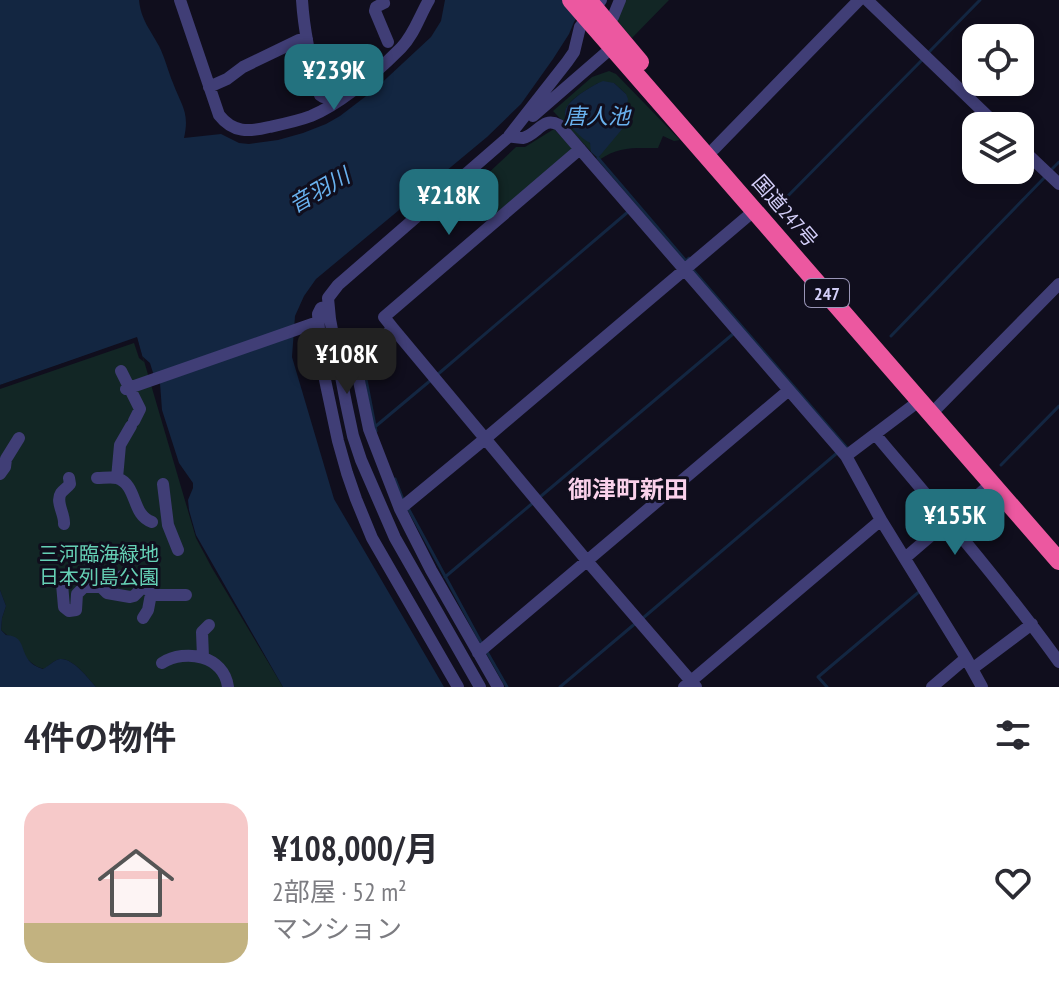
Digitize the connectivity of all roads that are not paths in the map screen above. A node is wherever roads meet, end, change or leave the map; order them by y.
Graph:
1 (180, 0) edge
2 (302, 0) edge
3 (383, 0) edge
4 (429, 0) edge
5 (571, 0) edge
6 (588, 0) edge
7 (620, 0) edge
8 (859, 0) edge
9 (867, 0) edge
10 (601, 16) edge
11 (307, 39) junction
12 (388, 42) dead end
13 (616, 44) junction
14 (360, 85) junction
15 (209, 87) junction
16 (983, 112) edge
17 (509, 136) junction
18 (580, 149) junction
19 (714, 149) junction
20 (1034, 160) edge
21 (1059, 184) edge
22 (755, 210) junction
23 (684, 270) junction
24 (1059, 284) edge
25 (328, 306) junction
26 (314, 324) junction
27 (392, 327) junction
28 (121, 371) dead end
29 (138, 381) dead end
30 (126, 389) dead end
31 (789, 390) junction
32 (929, 407) junction
33 (135, 419) junction
34 (875, 434) junction
35 (19, 438) dead end
36 (486, 438) junction
37 (846, 456) junction
38 (0, 474) edge
39 (69, 478) dead end
40 (97, 478) dead end
41 (117, 478) junction
42 (161, 483) dead end
43 (985, 489) dead end
44 (400, 509) junction
45 (881, 520) junction
46 (949, 521) junction
47 (152, 522) dead end
48 (64, 524) dead end
49 (178, 550) dead end
50 (1059, 550) edge
51 (905, 558) junction
52 (1059, 561) edge
53 (588, 562) junction
54 (122, 576) dead end
55 (62, 584) dead end
56 (147, 590) junction
57 (186, 595) dead end
58 (143, 618) dead end
59 (1032, 624) junction
60 (209, 625) dead end
61 (478, 653) junction
62 (203, 657) junction
63 (1059, 662) edge
64 (162, 663) dead end
65 (969, 664) junction
66 (690, 685) edge
67 (228, 687) edge
68 (458, 687) edge
69 (480, 687) edge
70 (498, 687) edge
71 (932, 687) edge
72 (982, 687) edge

1 - 15 street
2 - 11 street
3 - 12 street
4 - 14 street
5 - 10 highway, 国道247号 / 247
6 - 10 highway, 国道247号 / 247
7 - 10 street
8 - 19 street
9 - 16 street
10 - 13 highway, 国道247号 / 247
10 - 17 street
11 - 14 street
11 - 15 street
13 - 17 street
13 - 19 highway, 国道247号 / 247
13 - 22 highway, 国道247号 / 247
14 - 15 street
17 - 18 street
17 - 25 street
18 - 23 street
18 - 27 street
19 - 32 highway, 国道247号 / 247
20 - 21 street
22 - 23 street
22 - 32 highway, 国道247号 / 247
23 - 31 street
23 - 36 street
24 - 32 street
25 - 26 street
25 - 69 street
26 - 30 street
26 - 68 street
27 - 36 street
27 - 44 street
28 - 33 street
29 - 33 street
31 - 37 street
31 - 53 street
32 - 34 street
32 - 50 highway, 国道247号 / 247
32 - 52 highway, 国道247号 / 247
33 - 41 street
34 - 37 street
34 - 46 street
35 - 38 street
36 - 44 street
36 - 53 street
37 - 45 street
39 - 48 street
40 - 41 street
41 - 47 street
42 - 49 street
43 - 46 street
44 - 61 street
45 - 51 street
45 - 66 street
46 - 51 street
46 - 59 street
51 - 65 street
53 - 61 street
53 - 66 street
54 - 56 street
55 - 56 street
56 - 57 street
56 - 58 street
59 - 63 street
59 - 65 street
60 - 62 street
61 - 70 street
62 - 64 street
62 - 67 street
65 - 71 street
65 - 72 street

